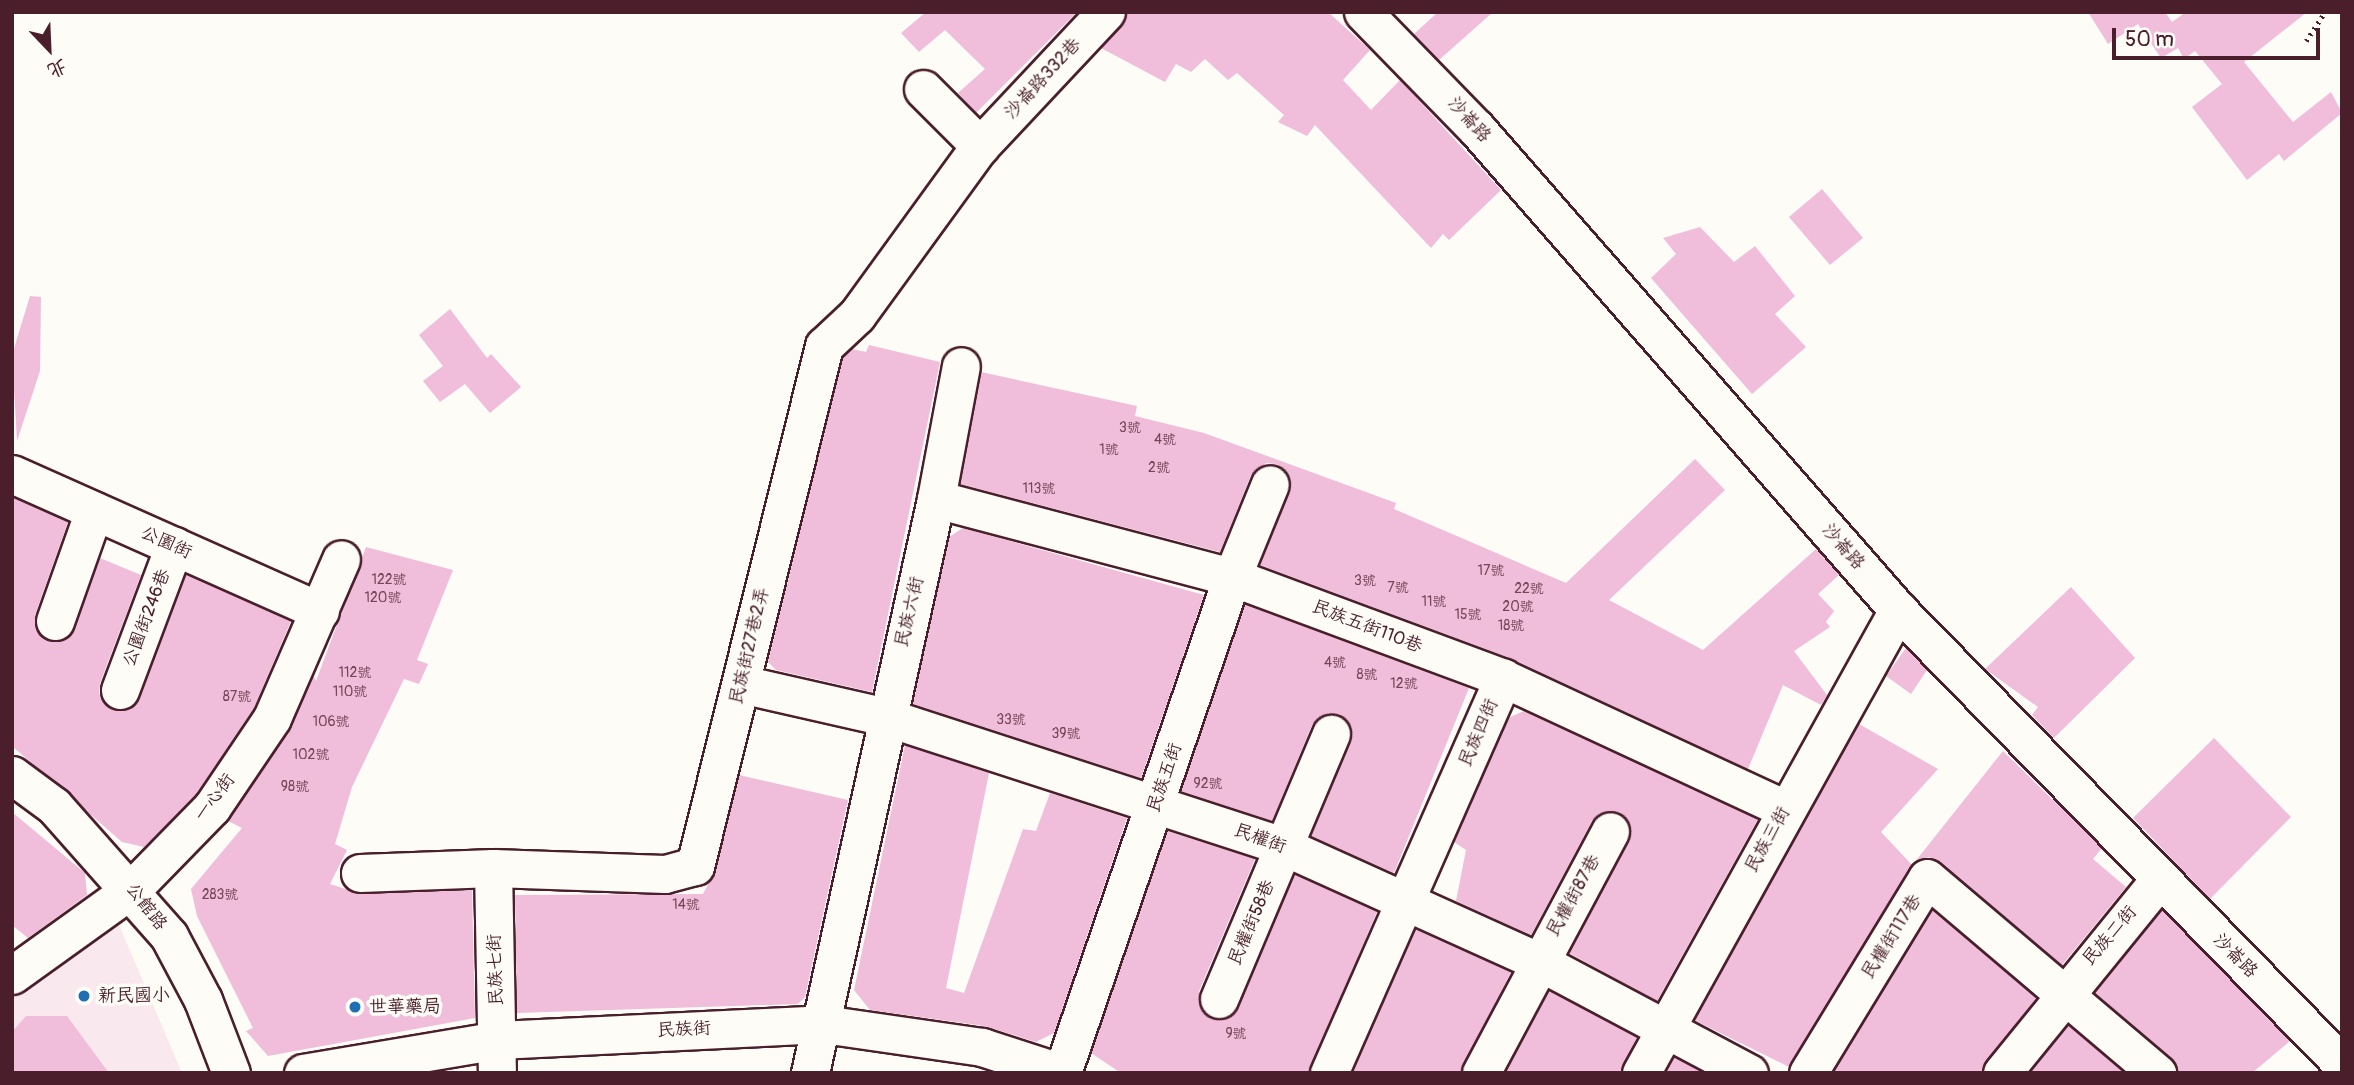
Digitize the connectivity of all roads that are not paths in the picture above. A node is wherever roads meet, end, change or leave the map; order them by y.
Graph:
1 (1106, 12) edge
2 (1363, 12) edge
3 (923, 89) dead end
4 (980, 146) junction
5 (961, 366) dead end
6 (12, 474) edge
7 (1270, 484) dead end
8 (936, 499) junction
9 (94, 511) junction
10 (174, 546) junction
11 (341, 559) dead end
12 (1232, 576) junction
13 (1898, 610) junction
14 (320, 611) junction
15 (55, 621) dead end
16 (1503, 678) junction
17 (741, 684) junction
18 (120, 690) dead end
19 (886, 717) junction
20 (1331, 734) dead end
21 (12, 775) edge
22 (1157, 802) junction
23 (1785, 809) junction
24 (1610, 831) dead end
25 (1285, 847) junction
26 (493, 868) junction
27 (360, 873) dead end
28 (2158, 881) junction
29 (133, 888) junction
30 (1409, 900) junction
31 (1538, 961) junction
32 (12, 975) edge
33 (2061, 992) junction
34 (1219, 999) dead end
35 (823, 1024) junction
36 (1666, 1026) junction
37 (497, 1056) edge
38 (2342, 1063) edge
39 (231, 1073) edge
40 (303, 1073) edge
41 (810, 1073) edge
42 (1062, 1073) edge
43 (1329, 1073) edge
44 (1481, 1073) edge
45 (1641, 1073) edge
46 (1749, 1073) edge
47 (1808, 1073) edge
48 (2002, 1073) edge
49 (2157, 1073) edge

1 - 4 street, 沙崙路332巷
2 - 13 street, 沙崙路
3 - 4 street
4 - 17 street, 民族街27巷2弄
5 - 8 street, 民族六街
6 - 9 street, 公園街
7 - 12 street, 民族五街
8 - 12 street
8 - 19 street, 民族六街
9 - 10 street, 公園街
9 - 15 street
10 - 14 street, 公園街
10 - 18 street, 公園街246巷
11 - 14 street, 一心街
12 - 16 street, 民族五街110巷
12 - 22 street, 民族五街
13 - 23 street, 民族三街
13 - 28 street, 沙崙路
14 - 29 street, 一心街
16 - 23 street, 民族四街
16 - 30 street, 民族四街
17 - 19 street, 民權街
17 - 26 street, 民族街27巷2弄
19 - 22 street, 民權街
19 - 35 street, 民族六街
20 - 25 street, 民權街58巷
21 - 29 street, 公館路
22 - 25 street, 民權街
22 - 42 street, 民族五街
23 - 36 street, 民族三街
24 - 31 street, 民權街87巷
25 - 30 street, 民權街
25 - 34 street, 民權街58巷
26 - 27 street, 民族街27巷2弄
26 - 37 street, 民族七街
28 - 33 street, 民族二街
28 - 38 street, 沙崙路
29 - 32 street, 一心街
29 - 39 street, 公館路
30 - 31 street, 民權街
30 - 43 street, 民族四街
31 - 36 street, 民權街
31 - 44 street, 民權街87巷
33 - 47 street, 民權街117巷
33 - 48 street, 民族二街
33 - 49 street
35 - 37 street, 民族街
35 - 41 street, 民族六街
35 - 42 street, 民族街
36 - 45 street, 民族三街
36 - 46 street, 民權街
37 - 40 street, 民族街

